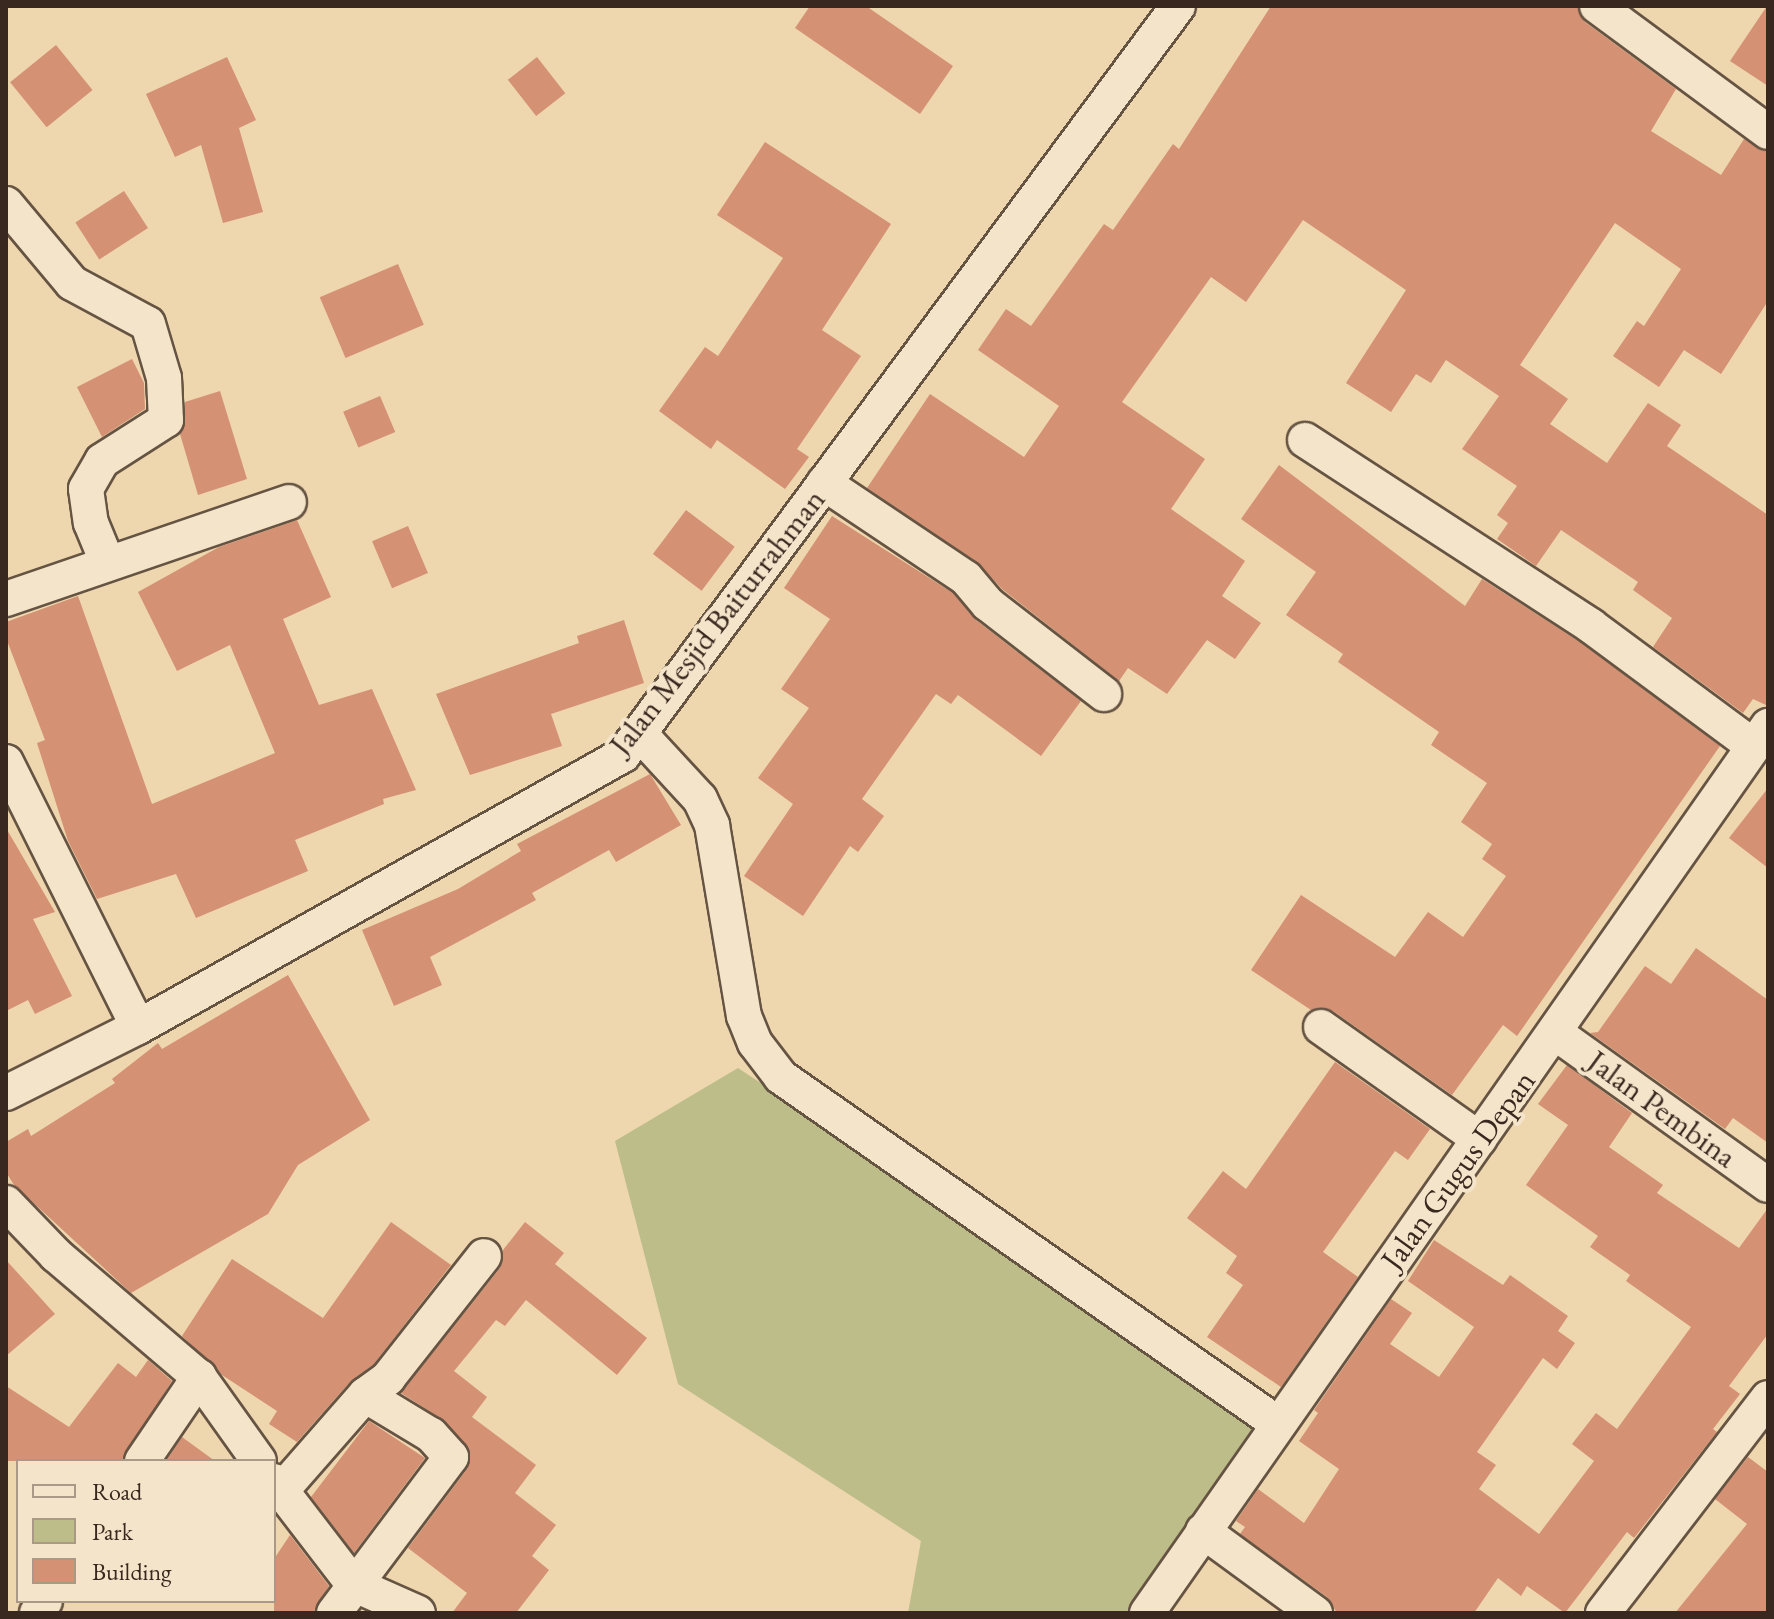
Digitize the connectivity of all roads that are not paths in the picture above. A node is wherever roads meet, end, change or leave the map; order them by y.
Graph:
1 (1178, 6) edge
2 (1597, 6) edge
3 (1768, 132) edge
4 (6, 204) edge
5 (1305, 440) dead end
6 (824, 483) junction
7 (289, 502) dead end
8 (108, 564) junction
9 (6, 599) edge
10 (1104, 694) dead end
11 (639, 733) junction
12 (1761, 736) edge
13 (6, 762) edge
14 (138, 1027) junction
15 (1321, 1027) dead end
16 (1557, 1034) junction
17 (6, 1093) edge
18 (1479, 1139) junction
19 (1768, 1185) edge
20 (6, 1203) edge
21 (484, 1256) dead end
22 (199, 1377) junction
23 (365, 1395) junction
24 (1768, 1398) edge
25 (1277, 1423) junction
26 (143, 1459) edge
27 (258, 1459) edge
28 (278, 1486) edge
29 (1203, 1531) junction
30 (353, 1584) junction
31 (334, 1613) edge
32 (418, 1613) edge
33 (1147, 1613) edge
34 (1315, 1613) edge
35 (1603, 1613) edge

1 - 6 street, Jalan Mesjid Baiturrahman
2 - 3 street
4 - 8 street
5 - 12 street
6 - 10 street
6 - 11 street, Jalan Mesjid Baiturrahman
7 - 8 street
8 - 9 street
11 - 14 street, Jalan Mesjid Baiturrahman
11 - 25 street
12 - 16 street, Jalan Gugus Depan
13 - 14 street
14 - 17 street, Jalan Mesjid Baiturrahman
15 - 18 street
16 - 18 street, Jalan Gugus Depan
16 - 19 street, Jalan Pembina
18 - 25 street, Jalan Gugus Depan
20 - 22 street
21 - 23 street
22 - 26 street
22 - 27 street
23 - 28 street
23 - 30 street
24 - 35 street
25 - 29 street, Jalan Gugus Depan
28 - 30 street
29 - 33 street, Jalan Gugus Depan
29 - 34 street
30 - 31 street
30 - 32 street

